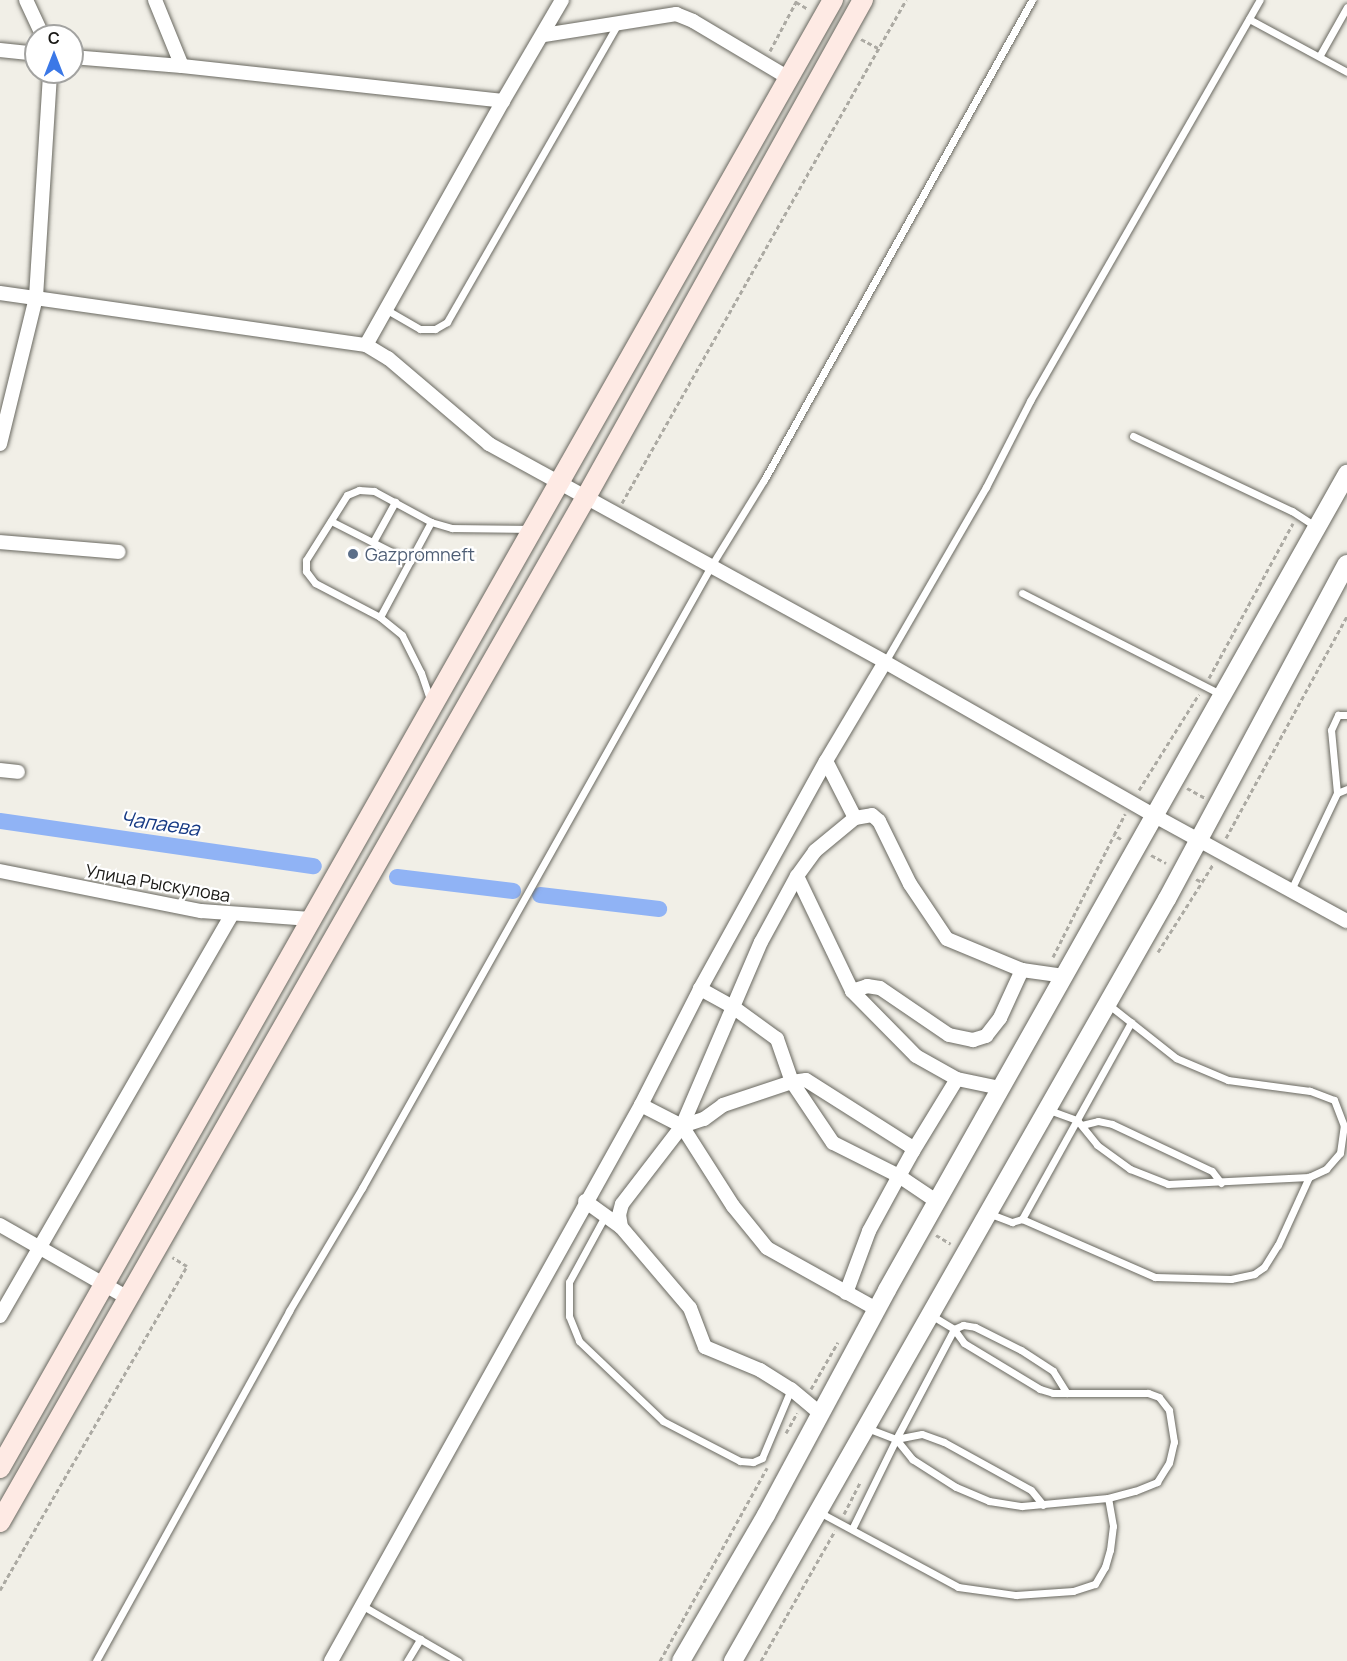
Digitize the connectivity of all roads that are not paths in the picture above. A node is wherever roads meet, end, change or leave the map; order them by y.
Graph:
1 (26, 0) edge
2 (155, 0) edge
3 (562, 0) edge
4 (833, 0) edge
5 (862, 0) edge
6 (1032, 0) edge
7 (1260, 0) edge
8 (1347, 7) edge
9 (1249, 19) junction
10 (618, 23) junction
11 (37, 24) edge
12 (544, 35) junction
13 (0, 50) edge
14 (24, 53) edge
15 (1320, 56) junction
16 (84, 58) edge
17 (182, 66) junction
18 (791, 70) junction
19 (1347, 72) edge
20 (820, 75) junction
21 (49, 84) edge
22 (503, 101) junction
23 (0, 293) edge
24 (36, 297) junction
25 (387, 310) junction
26 (366, 345) junction
27 (1133, 436) dead end
28 (0, 444) edge
29 (1347, 474) edge
30 (558, 483) junction
31 (586, 497) junction
32 (395, 502) junction
33 (331, 521) junction
34 (431, 522) junction
35 (1317, 528) junction
36 (532, 529) junction
37 (0, 542) edge
38 (373, 542) junction
39 (119, 552) dead end
40 (410, 561) junction
41 (1347, 564) edge
42 (711, 567) junction
43 (1022, 593) dead end
44 (380, 617) junction
45 (885, 662) junction
46 (1222, 695) junction
47 (432, 704) junction
48 (1347, 715) edge
49 (826, 761) junction
50 (0, 770) edge
51 (18, 772) dead end
52 (1347, 789) edge
53 (1337, 793) junction
54 (1153, 815) junction
55 (855, 818) junction
56 (1198, 839) junction
57 (0, 871) edge
58 (797, 876) junction
59 (1291, 890) junction
60 (232, 914) junction
61 (311, 919) junction
62 (1347, 921) edge
63 (1022, 970) junction
64 (1064, 976) junction
65 (700, 989) junction
66 (852, 991) junction
67 (1107, 1004) junction
68 (733, 1007) junction
69 (1131, 1022) junction
70 (957, 1079) junction
71 (792, 1082) junction
72 (1000, 1088) junction
73 (641, 1104) junction
74 (1045, 1108) junction
75 (1079, 1122) junction
76 (682, 1126) junction
77 (913, 1151) junction
78 (899, 1176) junction
79 (1309, 1177) junction
80 (1221, 1183) junction
81 (585, 1201) junction
82 (936, 1201) junction
83 (988, 1213) junction
84 (605, 1216) junction
85 (1022, 1219) junction
86 (0, 1225) edge
87 (621, 1227) junction
88 (39, 1249) junction
89 (103, 1286) junction
90 (846, 1293) junction
91 (128, 1298) junction
92 (876, 1310) junction
93 (930, 1315) junction
94 (0, 1316) edge
95 (954, 1329) junction
96 (791, 1389) junction
97 (1067, 1393) junction
98 (820, 1413) junction
99 (866, 1428) junction
100 (896, 1439) junction
101 (0, 1468) edge
102 (1108, 1498) junction
103 (1043, 1505) junction
104 (818, 1511) junction
105 (0, 1522) edge
106 (852, 1529) junction
107 (363, 1606) junction
108 (420, 1639) junction
109 (96, 1661) edge
110 (331, 1661) edge
111 (407, 1661) edge
112 (458, 1661) edge
113 (681, 1661) edge
114 (733, 1661) edge

1 - 11 street
2 - 17 street
3 - 12 street
4 - 18 main road
5 - 20 main road
6 - 42 lane
7 - 9 lane
8 - 15 lane
9 - 15 lane
9 - 45 lane
10 - 12 street
10 - 18 street
10 - 25 lane
12 - 22 street
13 - 14 street
15 - 19 lane
16 - 17 street
17 - 22 street
18 - 20 main road
18 - 30 main road
20 - 31 main road
21 - 24 street
22 - 25 street
23 - 24 street
24 - 26 street
24 - 28 street
25 - 26 street
26 - 30 street
27 - 35 lane
29 - 35 street
30 - 31 street
30 - 36 main road
31 - 42 street
31 - 91 main road
32 - 33 lane
32 - 34 lane
32 - 38 lane
33 - 38 lane
33 - 44 lane
34 - 36 lane
34 - 40 lane
35 - 46 street
36 - 47 main road
37 - 39 street
38 - 40 lane
40 - 44 lane
41 - 56 street
42 - 45 street
42 - 109 lane
43 - 46 lane
44 - 47 lane
45 - 49 street
45 - 54 street
46 - 54 street
47 - 61 main road
48 - 53 lane
49 - 55 street
49 - 65 street
50 - 51 street
52 - 53 lane
53 - 59 lane
54 - 56 street
54 - 64 street
55 - 58 street
55 - 63 street
56 - 59 street
56 - 67 street
57 - 60 street, Улица Рыскулова
58 - 66 street
58 - 68 street
59 - 62 street
60 - 61 street, Улица Рыскулова
60 - 88 street
61 - 89 main road
63 - 64 street
63 - 66 street
64 - 72 street
65 - 68 street
65 - 73 street
66 - 70 street
67 - 69 lane
67 - 74 street
68 - 71 street
68 - 76 street
69 - 75 lane
69 - 79 lane
70 - 72 street
70 - 77 street
71 - 76 street
71 - 77 street
71 - 78 street
72 - 82 street
73 - 76 street
73 - 81 street
74 - 75 lane
74 - 83 street
75 - 80 lane
75 - 80 lane
75 - 85 lane
76 - 87 street
76 - 90 street
77 - 78 street
78 - 82 street
78 - 90 street
79 - 80 lane
79 - 85 lane
81 - 84 street
81 - 107 street
82 - 92 street
83 - 85 lane
83 - 93 street
84 - 87 street
84 - 96 lane
86 - 88 street
87 - 96 street
88 - 89 street
88 - 94 street
89 - 91 street
89 - 101 main road
90 - 92 street
91 - 105 main road
92 - 98 street
93 - 95 lane
93 - 99 street
95 - 97 lane
95 - 97 lane
95 - 100 lane
96 - 98 street
97 - 102 lane
98 - 113 street
99 - 100 lane
99 - 104 street
100 - 103 lane
100 - 103 lane
100 - 106 lane
102 - 103 lane
102 - 106 lane
104 - 106 lane
104 - 114 street
107 - 108 lane
107 - 110 street
108 - 111 lane
108 - 112 lane

